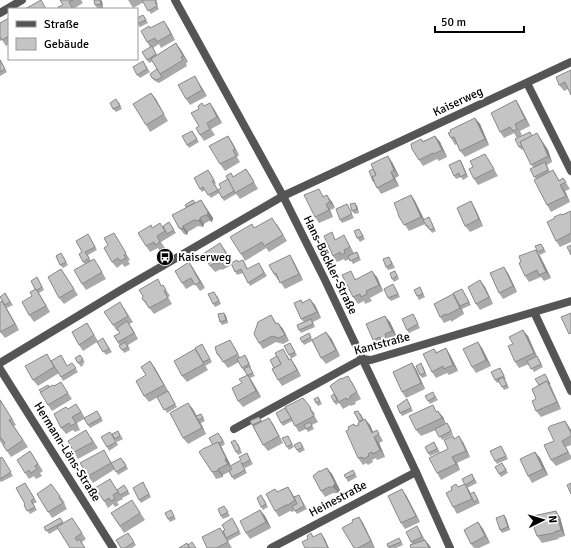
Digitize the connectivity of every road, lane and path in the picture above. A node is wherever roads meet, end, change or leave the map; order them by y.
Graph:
1 (22, 0) edge
2 (175, 0) edge
3 (0, 12) edge
4 (571, 62) edge
5 (527, 83) junction
6 (571, 171) edge
7 (283, 196) junction
8 (571, 301) edge
9 (534, 312) junction
10 (362, 359) junction
11 (0, 364) edge
12 (0, 369) edge
13 (571, 391) edge
14 (234, 429) dead end
15 (416, 472) junction
16 (113, 548) edge
17 (271, 548) edge
18 (450, 548) edge

1 - 3 street
2 - 7 street, Hans-Böckler-Straße
4 - 5 street, Kaiserweg
5 - 6 street
5 - 7 street, Kaiserweg
7 - 10 street, Hans-Böckler-Straße
7 - 11 street, Kaiserweg
8 - 9 street, Kantstraße
9 - 10 street, Kantstraße
9 - 13 street
10 - 14 street, Kantstraße
10 - 15 street, Hans-Böckler-Straße
12 - 16 street, Hermann-Löns-Straße
15 - 17 street, Heinestraße
15 - 18 street, Hans-Böckler-Straße

